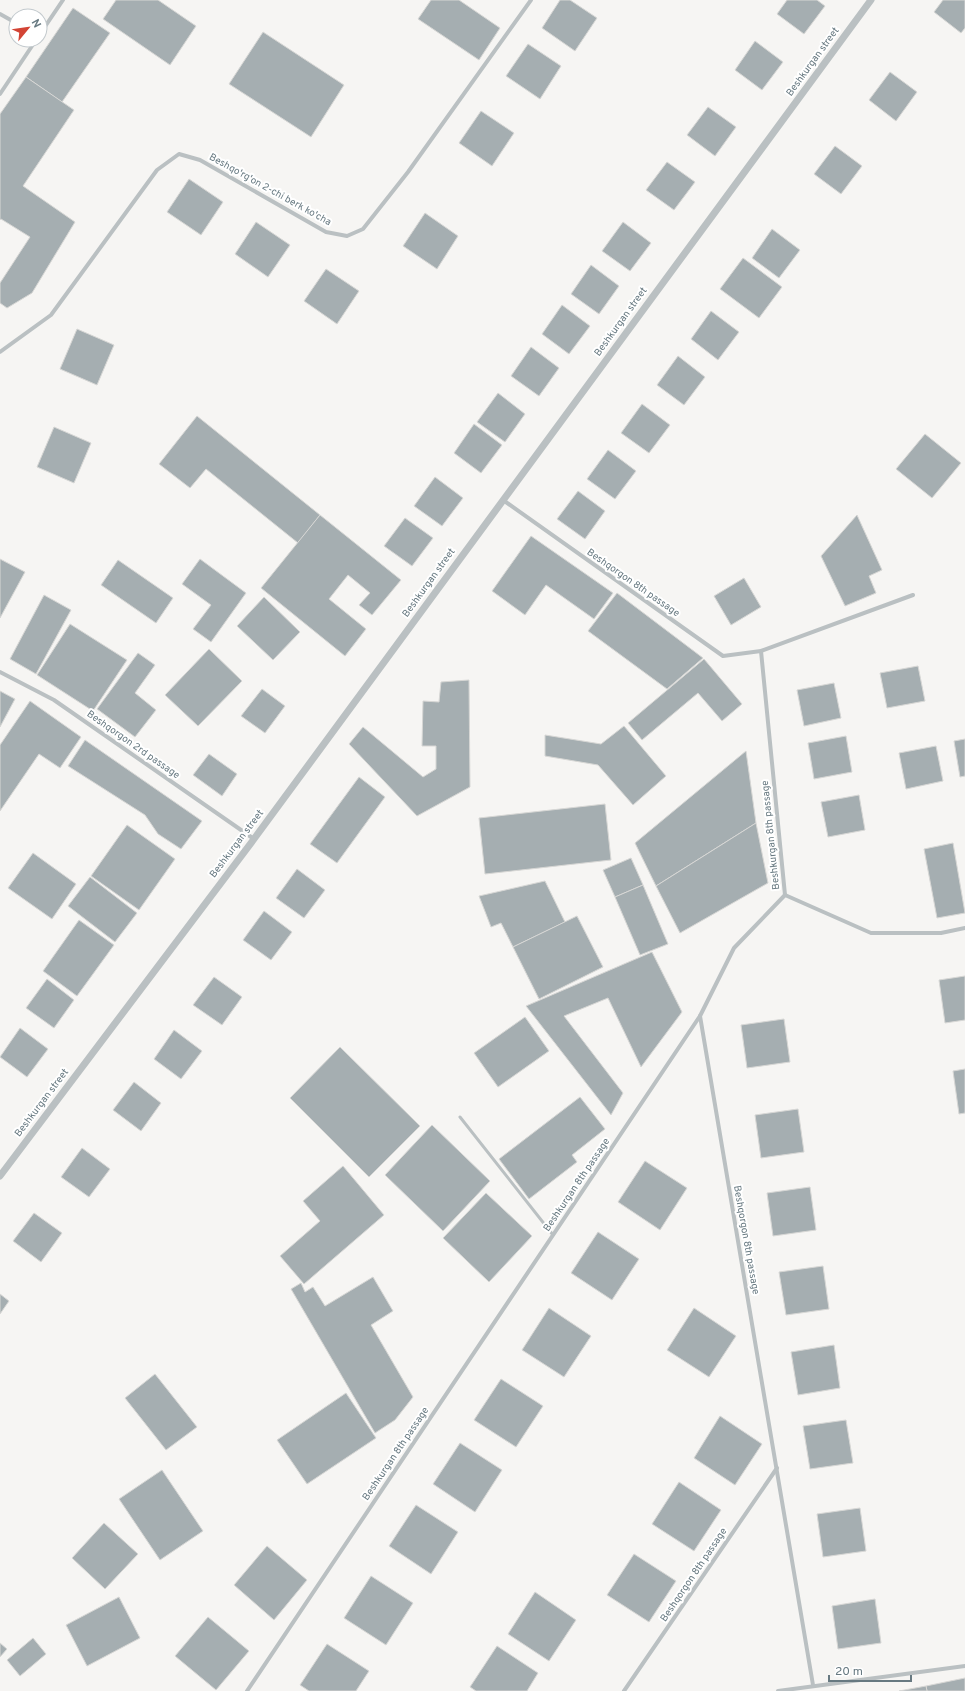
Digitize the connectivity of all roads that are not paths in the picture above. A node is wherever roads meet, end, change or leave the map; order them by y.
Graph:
1 (63, 0) edge
2 (531, 0) edge
3 (871, 0) edge
4 (48, 22) edge
5 (31, 48) edge
6 (0, 94) edge
7 (0, 352) edge
8 (503, 500) junction
9 (913, 595) dead end
10 (761, 651) junction
11 (0, 672) edge
12 (254, 839) junction
13 (786, 895) junction
14 (965, 928) edge
15 (700, 1016) junction
16 (460, 1117) dead end
17 (0, 1176) edge
18 (553, 1235) junction
19 (777, 1468) junction
20 (965, 1666) edge
21 (813, 1685) junction
22 (247, 1691) edge
23 (624, 1691) edge
24 (778, 1691) edge

1 - 4 street
2 - 7 street, Beshqo'rg'on 2-chi berk ko'cha
3 - 8 street, Beshkurgan street
5 - 6 street
8 - 10 street, Beshqorgon 8th passage
8 - 12 street, Beshkurgan street
9 - 10 street, Beshqorgon 8th passage
10 - 13 street, Beshkurgan 8th passage
11 - 12 street, Beshqorgon 2rd passage
12 - 17 street, Beshkurgan street
13 - 14 street
13 - 15 street, Beshkurgan 8th passage
15 - 18 street, Beshkurgan 8th passage
15 - 19 street, Beshqorgon 8th passage
16 - 18 lane
18 - 22 street, Beshkurgan 8th passage
19 - 21 street, Beshqorgon 8th passage
19 - 23 street, Beshqorgon 8th passage
20 - 21 street
21 - 24 street

